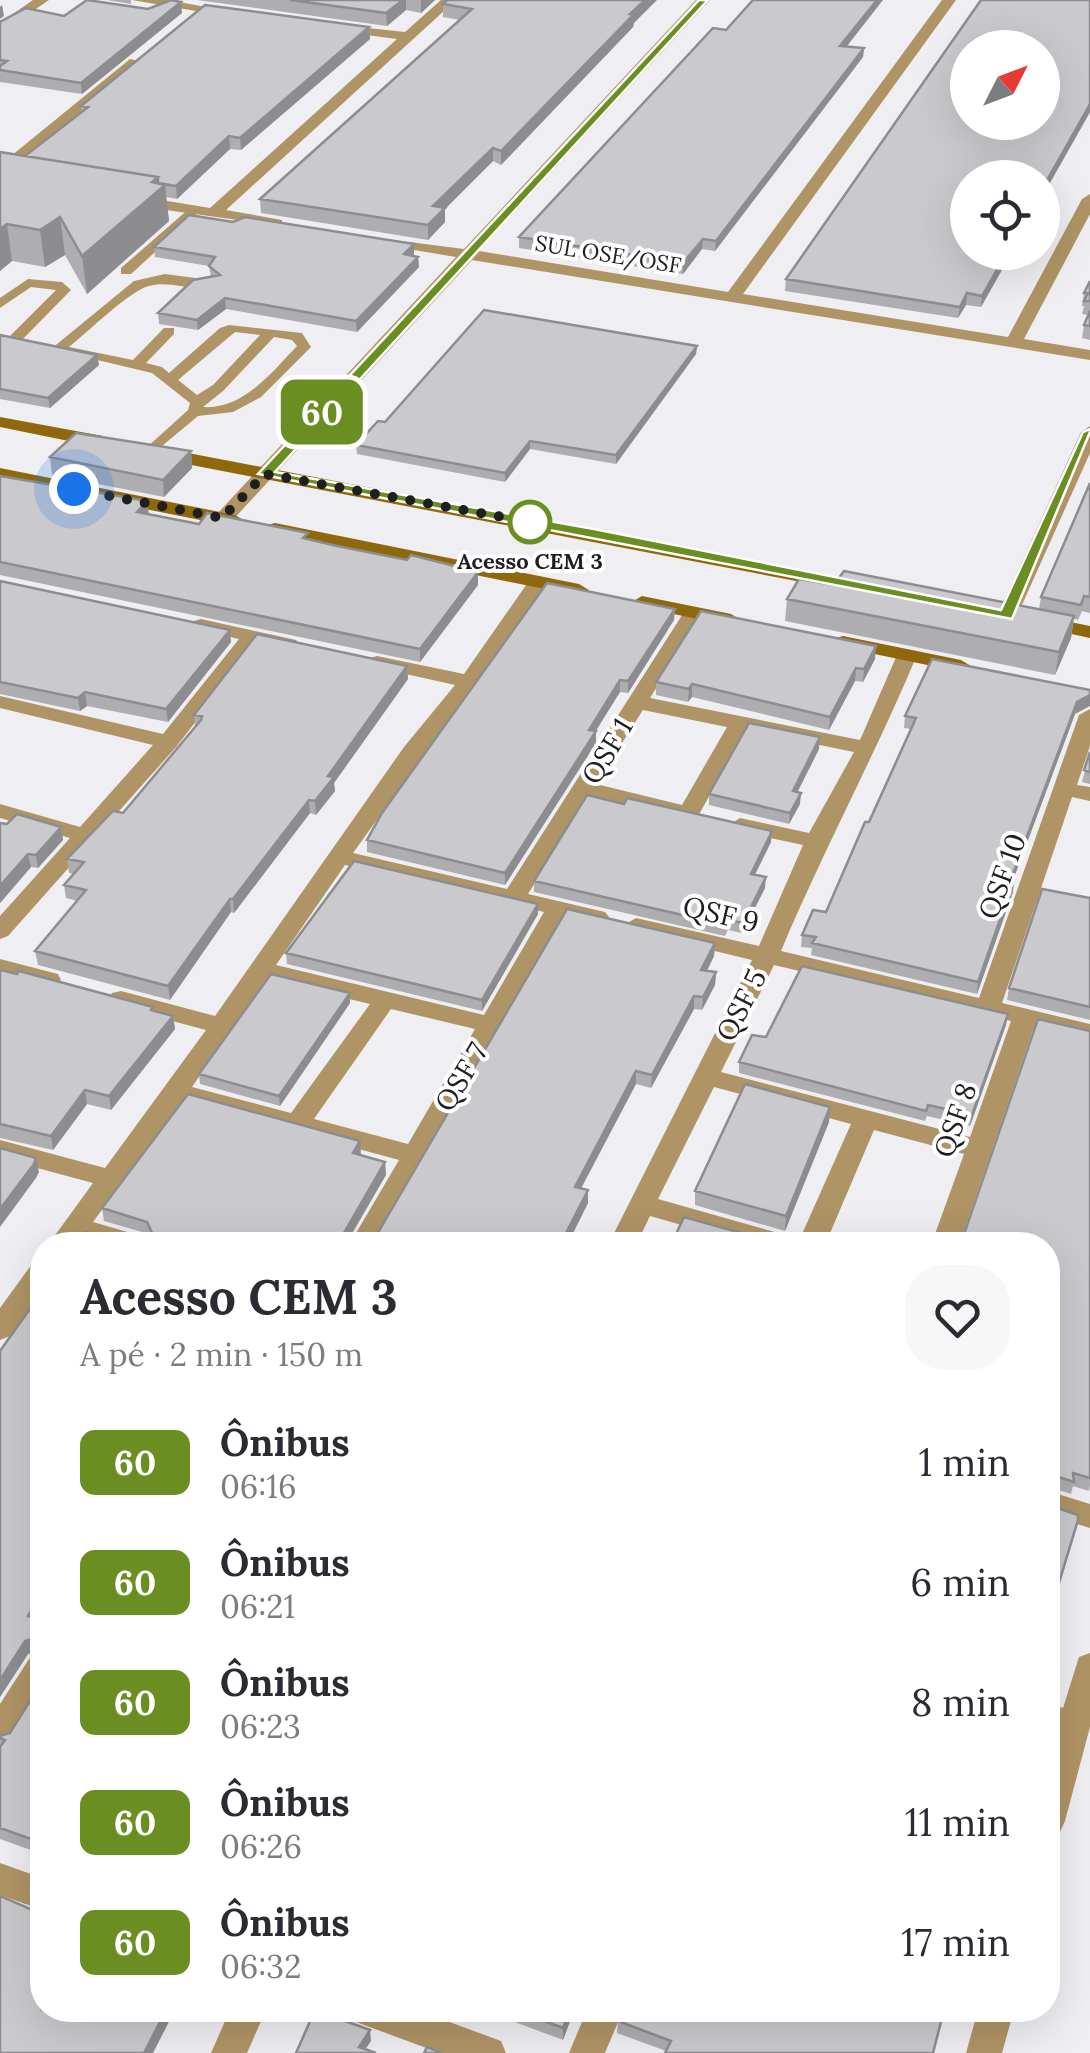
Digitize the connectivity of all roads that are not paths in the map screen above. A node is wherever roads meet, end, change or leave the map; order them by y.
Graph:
1 (42, 0) edge
2 (449, 0) edge
3 (703, 0) edge
4 (949, 0) edge
5 (135, 5) edge
6 (202, 9) junction
7 (239, 14) edge
8 (188, 20) edge
9 (312, 24) edge
10 (0, 28) edge
11 (410, 37) junction
12 (146, 54) edge
13 (0, 176) edge
14 (20, 182) edge
15 (117, 197) edge
16 (1090, 199) edge
17 (195, 210) junction
18 (214, 213) junction
19 (292, 226) edge
20 (369, 238) edge
21 (466, 254) junction
22 (126, 271) dead end
23 (211, 284) edge
24 (732, 298) junction
25 (0, 304) edge
26 (169, 331) dead end
27 (272, 332) junction
28 (1013, 343) junction
29 (29, 344) edge
30 (1090, 355) edge
31 (136, 364) junction
32 (170, 380) junction
33 (199, 409) junction
34 (0, 422) edge
35 (1090, 432) edge
36 (156, 453) junction
37 (0, 474) edge
38 (265, 474) junction
39 (222, 518) junction
40 (538, 582) junction
41 (881, 591) edge
42 (693, 612) junction
43 (178, 620) edge
44 (751, 624) edge
45 (1090, 632) edge
46 (252, 636) junction
47 (829, 640) edge
48 (304, 647) edge
49 (907, 655) junction
50 (358, 658) edge
51 (983, 670) edge
52 (468, 682) junction
53 (0, 702) edge
54 (636, 702) junction
55 (1090, 714) edge
56 (740, 722) junction
57 (168, 742) junction
58 (867, 748) junction
59 (584, 788) junction
60 (1065, 789) junction
61 (1090, 794) edge
62 (0, 811) edge
63 (705, 816) junction
64 (83, 834) junction
65 (816, 841) junction
66 (339, 857) junction
67 (1029, 888) junction
68 (1060, 895) edge
69 (514, 897) junction
70 (558, 908) junction
71 (0, 931) edge
72 (767, 955) junction
73 (0, 967) edge
74 (262, 970) junction
75 (385, 1000) junction
76 (988, 1007) junction
77 (1025, 1017) junction
78 (492, 1025) junction
79 (222, 1026) junction
80 (1090, 1032) edge
81 (704, 1076) junction
82 (176, 1091) junction
83 (868, 1117) junction
84 (298, 1123) junction
85 (980, 1148) junction
86 (0, 1150) edge
87 (414, 1155) junction
88 (112, 1179) junction
89 (642, 1204) junction
90 (71, 1232) edge
91 (370, 1232) edge
92 (628, 1232) edge
93 (740, 1232) edge
94 (817, 1232) edge
95 (950, 1232) edge
96 (30, 1288) edge
97 (0, 1330) edge
98 (1060, 1507) edge
99 (1090, 1516) edge
100 (1090, 1667) edge
101 (30, 1685) edge
102 (1061, 1721) edge
103 (0, 1732) edge
104 (0, 1878) edge
105 (30, 1889) edge
106 (243, 2022) edge
107 (402, 2022) edge
108 (601, 2022) edge
109 (993, 2022) edge
110 (229, 2053) edge
111 (488, 2053) edge
112 (587, 2053) edge
113 (984, 2053) edge

1 - 10 street
2 - 11 street
3 - 21 street
4 - 24 street
5 - 6 street
6 - 7 street
6 - 8 street
9 - 11 street
11 - 18 street
12 - 13 street
13 - 14 street
15 - 17 street
16 - 28 street
17 - 18 street
17 - 22 lane
18 - 19 street
20 - 21 street, SUL OSE/OSF
21 - 24 street, SUL OSE/OSF
21 - 38 street
23 - 29 lane
24 - 28 street, SUL OSE/OSF
25 - 29 lane
26 - 31 lane
27 - 32 lane
27 - 33 lane
27 - 33 lane
28 - 30 street, SUL OSE/OSF
29 - 31 lane
31 - 32 lane
32 - 33 lane
33 - 36 lane
34 - 36 street
35 - 45 street
36 - 38 street
37 - 39 street
38 - 39 street
38 - 41 street
39 - 40 street
40 - 42 street
40 - 52 street
42 - 44 street
42 - 54 street
43 - 46 street
46 - 48 street
46 - 57 street
47 - 49 street
49 - 51 street
49 - 58 street, QSF 5
50 - 52 street
52 - 66 street
53 - 57 street
54 - 56 street, QSF 1
54 - 59 street, QSF 1
55 - 60 street, QSF 10
56 - 58 street, QSF 1
56 - 63 street
57 - 64 street
58 - 65 street, QSF 5
59 - 63 street
59 - 69 street, QSF 1
60 - 61 street
60 - 67 street, QSF 10
62 - 64 street
63 - 65 street
64 - 71 street
65 - 72 street, QSF 5
66 - 69 street, QSF 9
66 - 74 street
67 - 68 street
67 - 76 street, QSF 10
69 - 70 street, QSF 9
70 - 72 street, QSF 9
70 - 78 street, QSF 7
72 - 76 street, QSF 9
72 - 81 street, QSF 5
73 - 79 street
74 - 75 street
74 - 79 street
75 - 78 street
75 - 84 street
76 - 77 street, QSF 9
77 - 80 street, QSF 9
77 - 85 street, QSF 8
78 - 87 street, QSF 7
79 - 82 street
81 - 83 street
81 - 89 street, QSF 5
82 - 84 street
82 - 88 street
83 - 85 street
83 - 94 street
84 - 87 street
85 - 95 street, QSF 8
86 - 88 street
87 - 91 street, QSF 7
88 - 90 street
89 - 92 street, QSF 5
89 - 93 street
96 - 97 street
98 - 99 street
100 - 102 street
101 - 103 street
104 - 105 street
106 - 110 street
107 - 111 street
108 - 112 street
109 - 113 street

